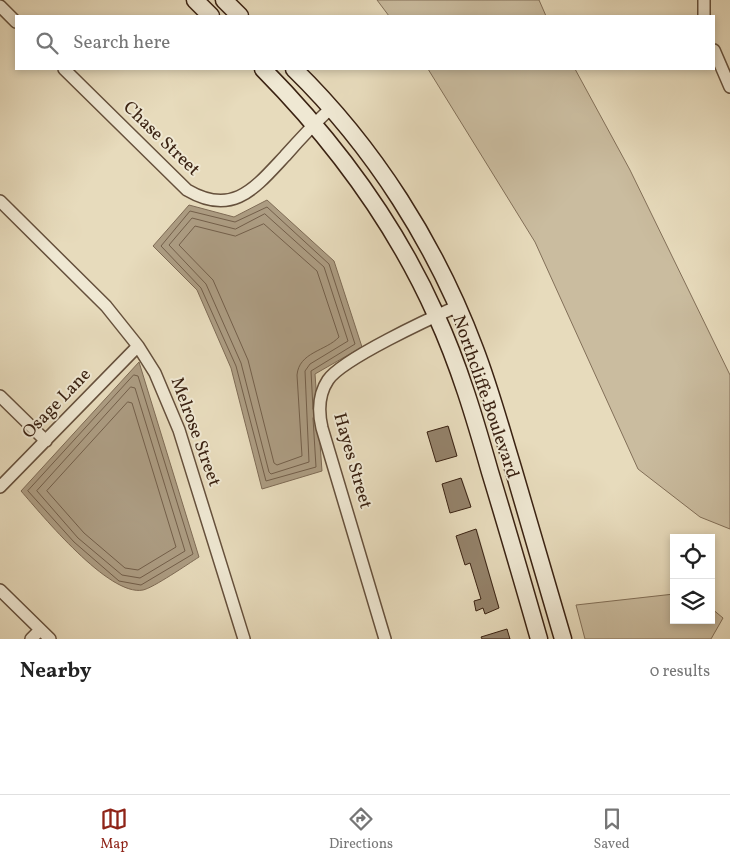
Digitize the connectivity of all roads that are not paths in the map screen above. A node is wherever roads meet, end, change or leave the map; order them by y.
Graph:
1 (196, 0) edge
2 (224, 0) edge
3 (704, 0) edge
4 (0, 6) edge
5 (210, 15) edge
6 (239, 15) edge
7 (704, 15) edge
8 (15, 21) edge
9 (715, 52) edge
10 (65, 70) edge
11 (264, 70) edge
12 (295, 70) edge
13 (730, 87) edge
14 (331, 108) junction
15 (314, 124) junction
16 (0, 201) edge
17 (458, 306) junction
18 (437, 315) junction
19 (138, 346) junction
20 (0, 396) edge
21 (46, 441) junction
22 (0, 487) edge
23 (0, 590) edge
24 (40, 630) junction
25 (31, 639) edge
26 (50, 639) edge
27 (244, 639) edge
28 (385, 639) edge
29 (539, 639) edge
30 (563, 639) edge

1 - 5 main road
2 - 6 main road
3 - 7 street
4 - 8 street
9 - 13 street
10 - 15 street, Chase Street
11 - 15 main road, Northcliffe Boulevard
12 - 14 main road, Northcliffe Boulevard
14 - 15 street, Chase Street
14 - 17 main road, Northcliffe Boulevard
15 - 18 main road, Northcliffe Boulevard
16 - 19 street, Melrose Street
17 - 18 street, Hayes Street
17 - 30 main road, Northcliffe Boulevard
18 - 28 street, Hayes Street
18 - 29 main road, Northcliffe Boulevard
19 - 21 street, Osage Lane
19 - 27 street, Melrose Street
20 - 21 street
21 - 22 street, Osage Lane
23 - 24 street
24 - 25 street
24 - 26 street

